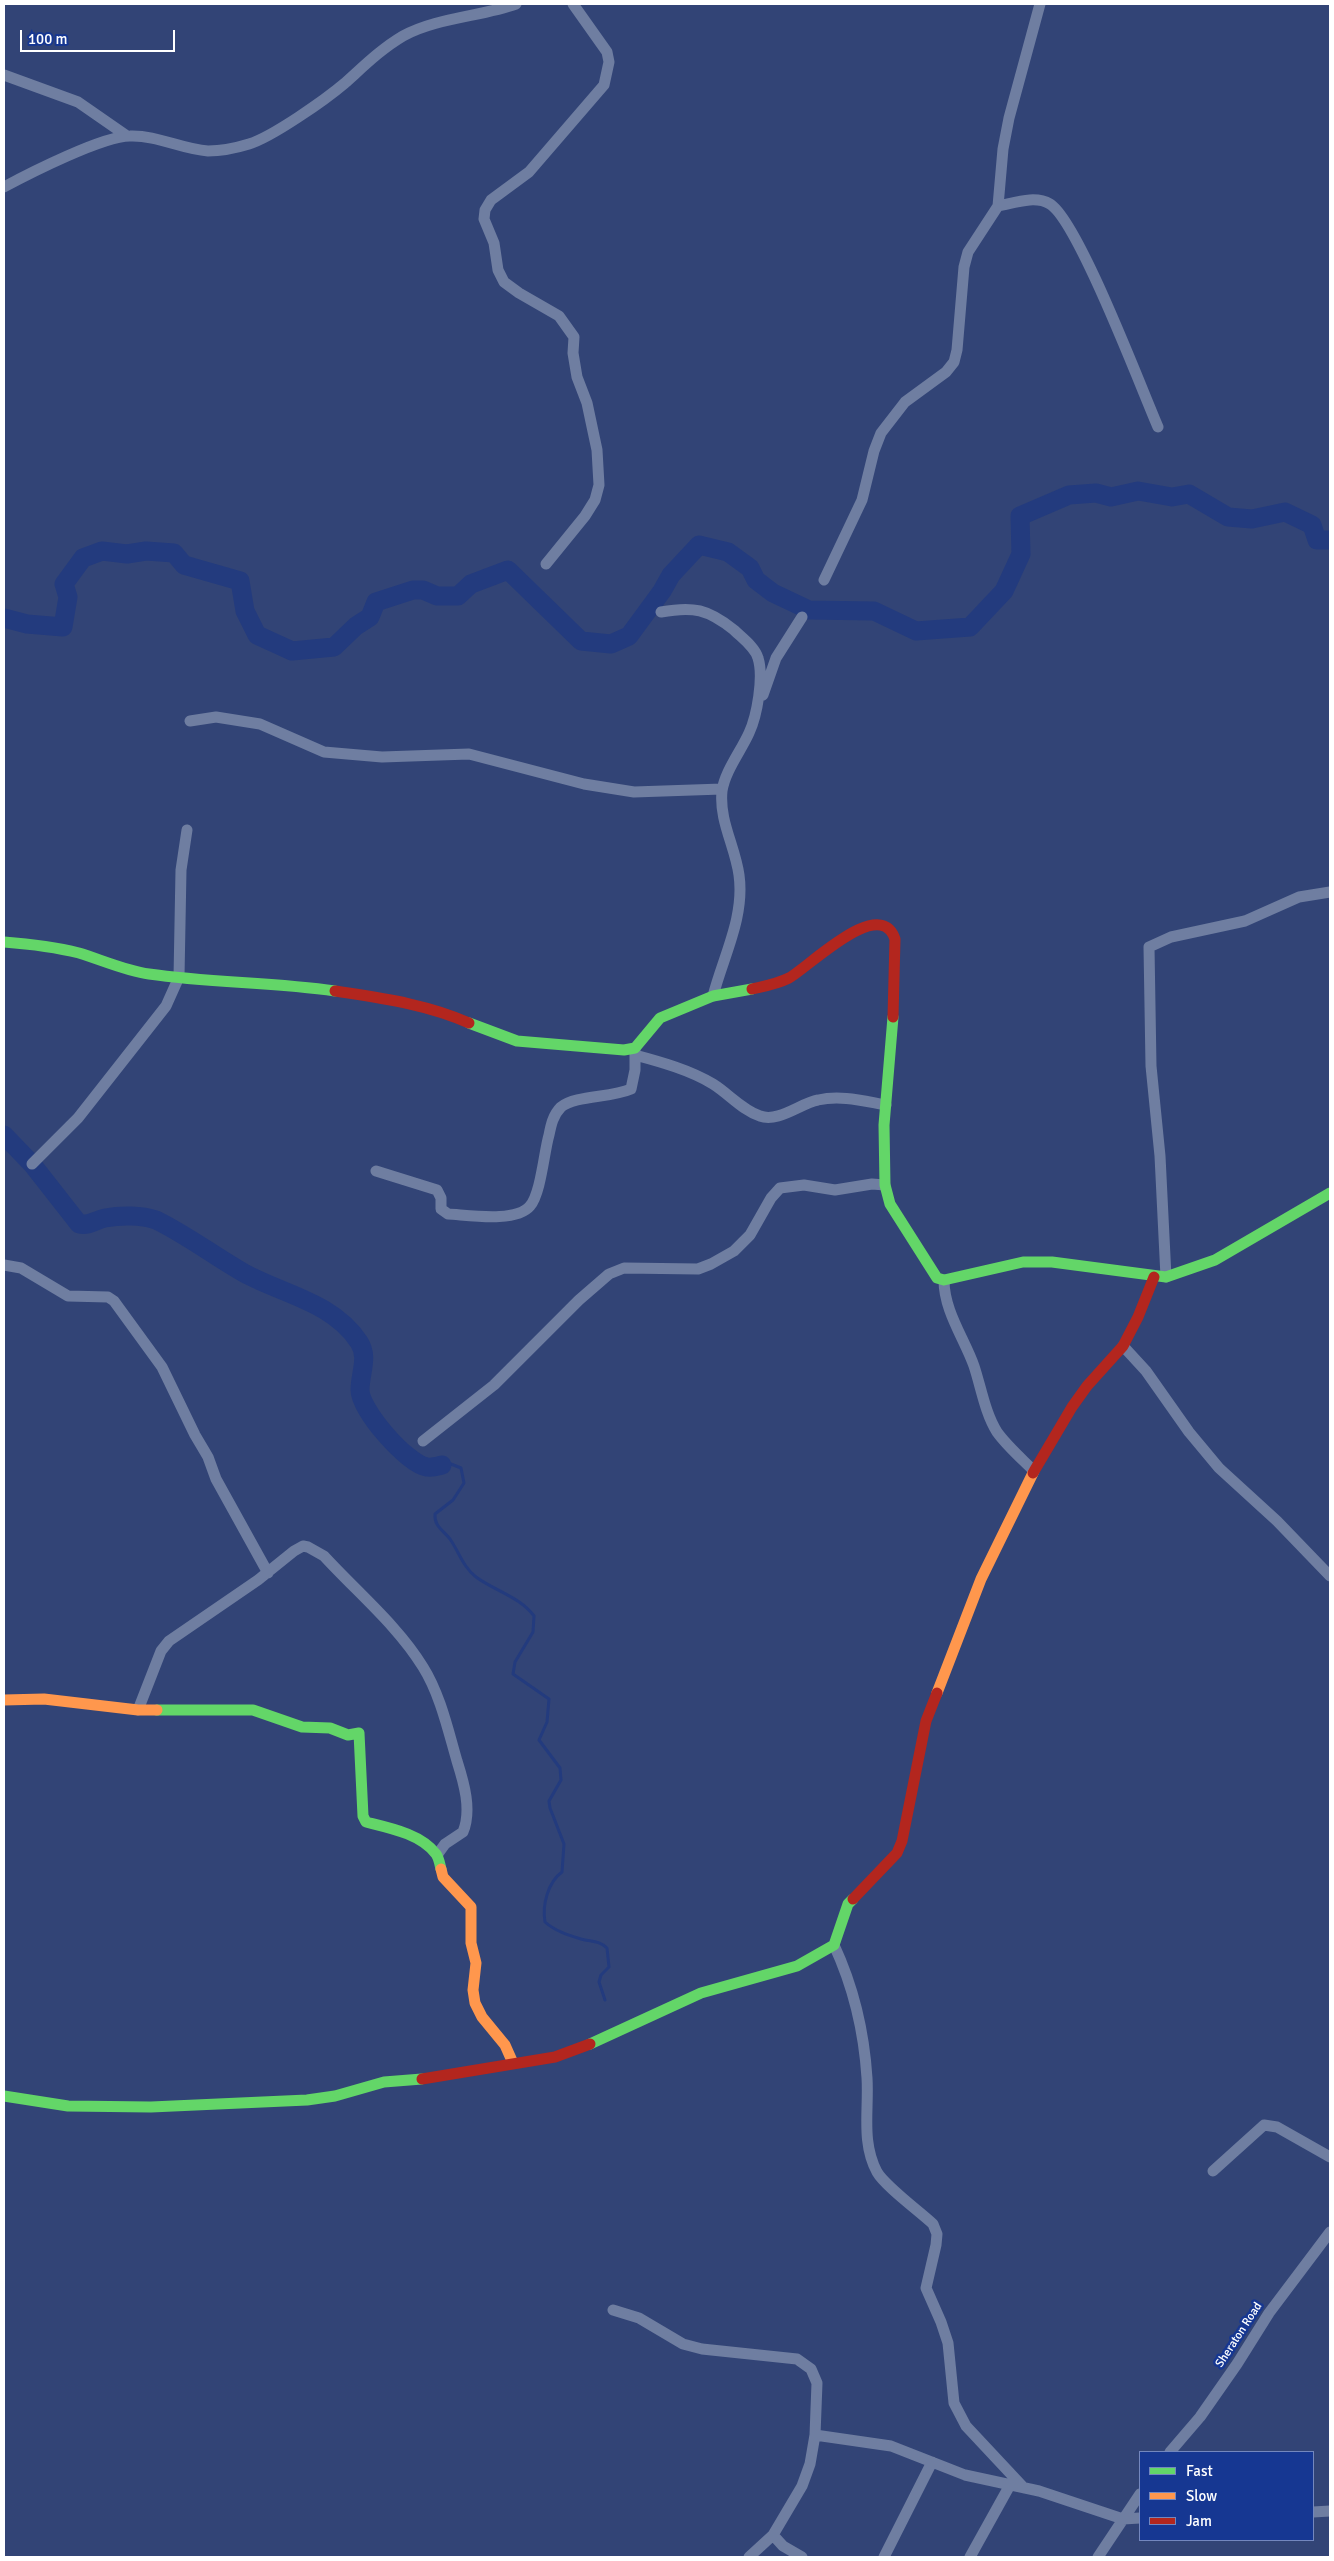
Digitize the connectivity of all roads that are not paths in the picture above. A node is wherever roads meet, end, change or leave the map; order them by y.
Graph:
1 (516, 4) edge
2 (573, 4) edge
3 (1040, 4) edge
4 (4, 75) edge
5 (127, 136) junction
6 (4, 186) edge
7 (998, 206) junction
8 (1158, 427) dead end
9 (546, 564) dead end
10 (824, 580) dead end
11 (661, 612) dead end
12 (802, 617) dead end
13 (756, 713) junction
14 (190, 721) dead end
15 (722, 788) junction
16 (187, 830) dead end
17 (1330, 892) edge
18 (4, 942) edge
19 (179, 977) junction
20 (713, 996) junction
21 (635, 1052) junction
22 (886, 1105) junction
23 (32, 1164) dead end
24 (376, 1171) dead end
25 (885, 1185) junction
26 (1330, 1193) edge
27 (4, 1265) edge
28 (1154, 1277) junction
29 (1166, 1277) junction
30 (944, 1280) junction
31 (1123, 1346) junction
32 (423, 1441) dead end
33 (1034, 1471) junction
34 (268, 1573) junction
35 (1330, 1576) edge
36 (4, 1700) edge
37 (138, 1710) junction
38 (437, 1855) junction
39 (834, 1945) junction
40 (513, 2063) junction
41 (4, 2096) edge
42 (1330, 2157) edge
43 (1213, 2171) dead end
44 (1330, 2232) edge
45 (613, 2310) dead end
46 (815, 2435) junction
47 (1171, 2451) edge
48 (932, 2462) junction
49 (1010, 2485) junction
50 (1024, 2488) junction
51 (1139, 2495) edge
52 (1330, 2511) edge
53 (1314, 2512) edge
54 (1139, 2518) edge
55 (1122, 2519) junction
56 (773, 2535) junction
57 (749, 2557) edge
58 (802, 2557) edge
59 (884, 2557) edge
60 (970, 2557) edge
61 (1098, 2557) edge

1 - 5 street
2 - 9 street
3 - 7 street
4 - 5 street
5 - 6 street
7 - 8 street
7 - 10 street
11 - 13 street
12 - 13 street
13 - 15 street
14 - 15 street
15 - 20 street
16 - 19 street
17 - 29 street
18 - 19 street
19 - 21 street
19 - 23 street
20 - 21 street
20 - 22 street
21 - 22 street
21 - 24 street
22 - 25 street
25 - 30 street
25 - 32 street
26 - 29 street
27 - 34 street
28 - 29 street
28 - 30 street
28 - 31 street
30 - 33 street
31 - 33 street
31 - 35 street
33 - 39 street
34 - 37 street
34 - 38 street
36 - 37 street
37 - 38 street
38 - 40 street
39 - 40 street
39 - 50 street
40 - 41 street
42 - 43 street
44 - 47 street, Sheraton Road
45 - 46 street
46 - 48 street
46 - 56 street
48 - 49 street
48 - 59 street
49 - 50 street
49 - 60 street
50 - 55 street
51 - 55 street
52 - 53 street
54 - 55 street
55 - 61 street
56 - 57 street
56 - 58 street

